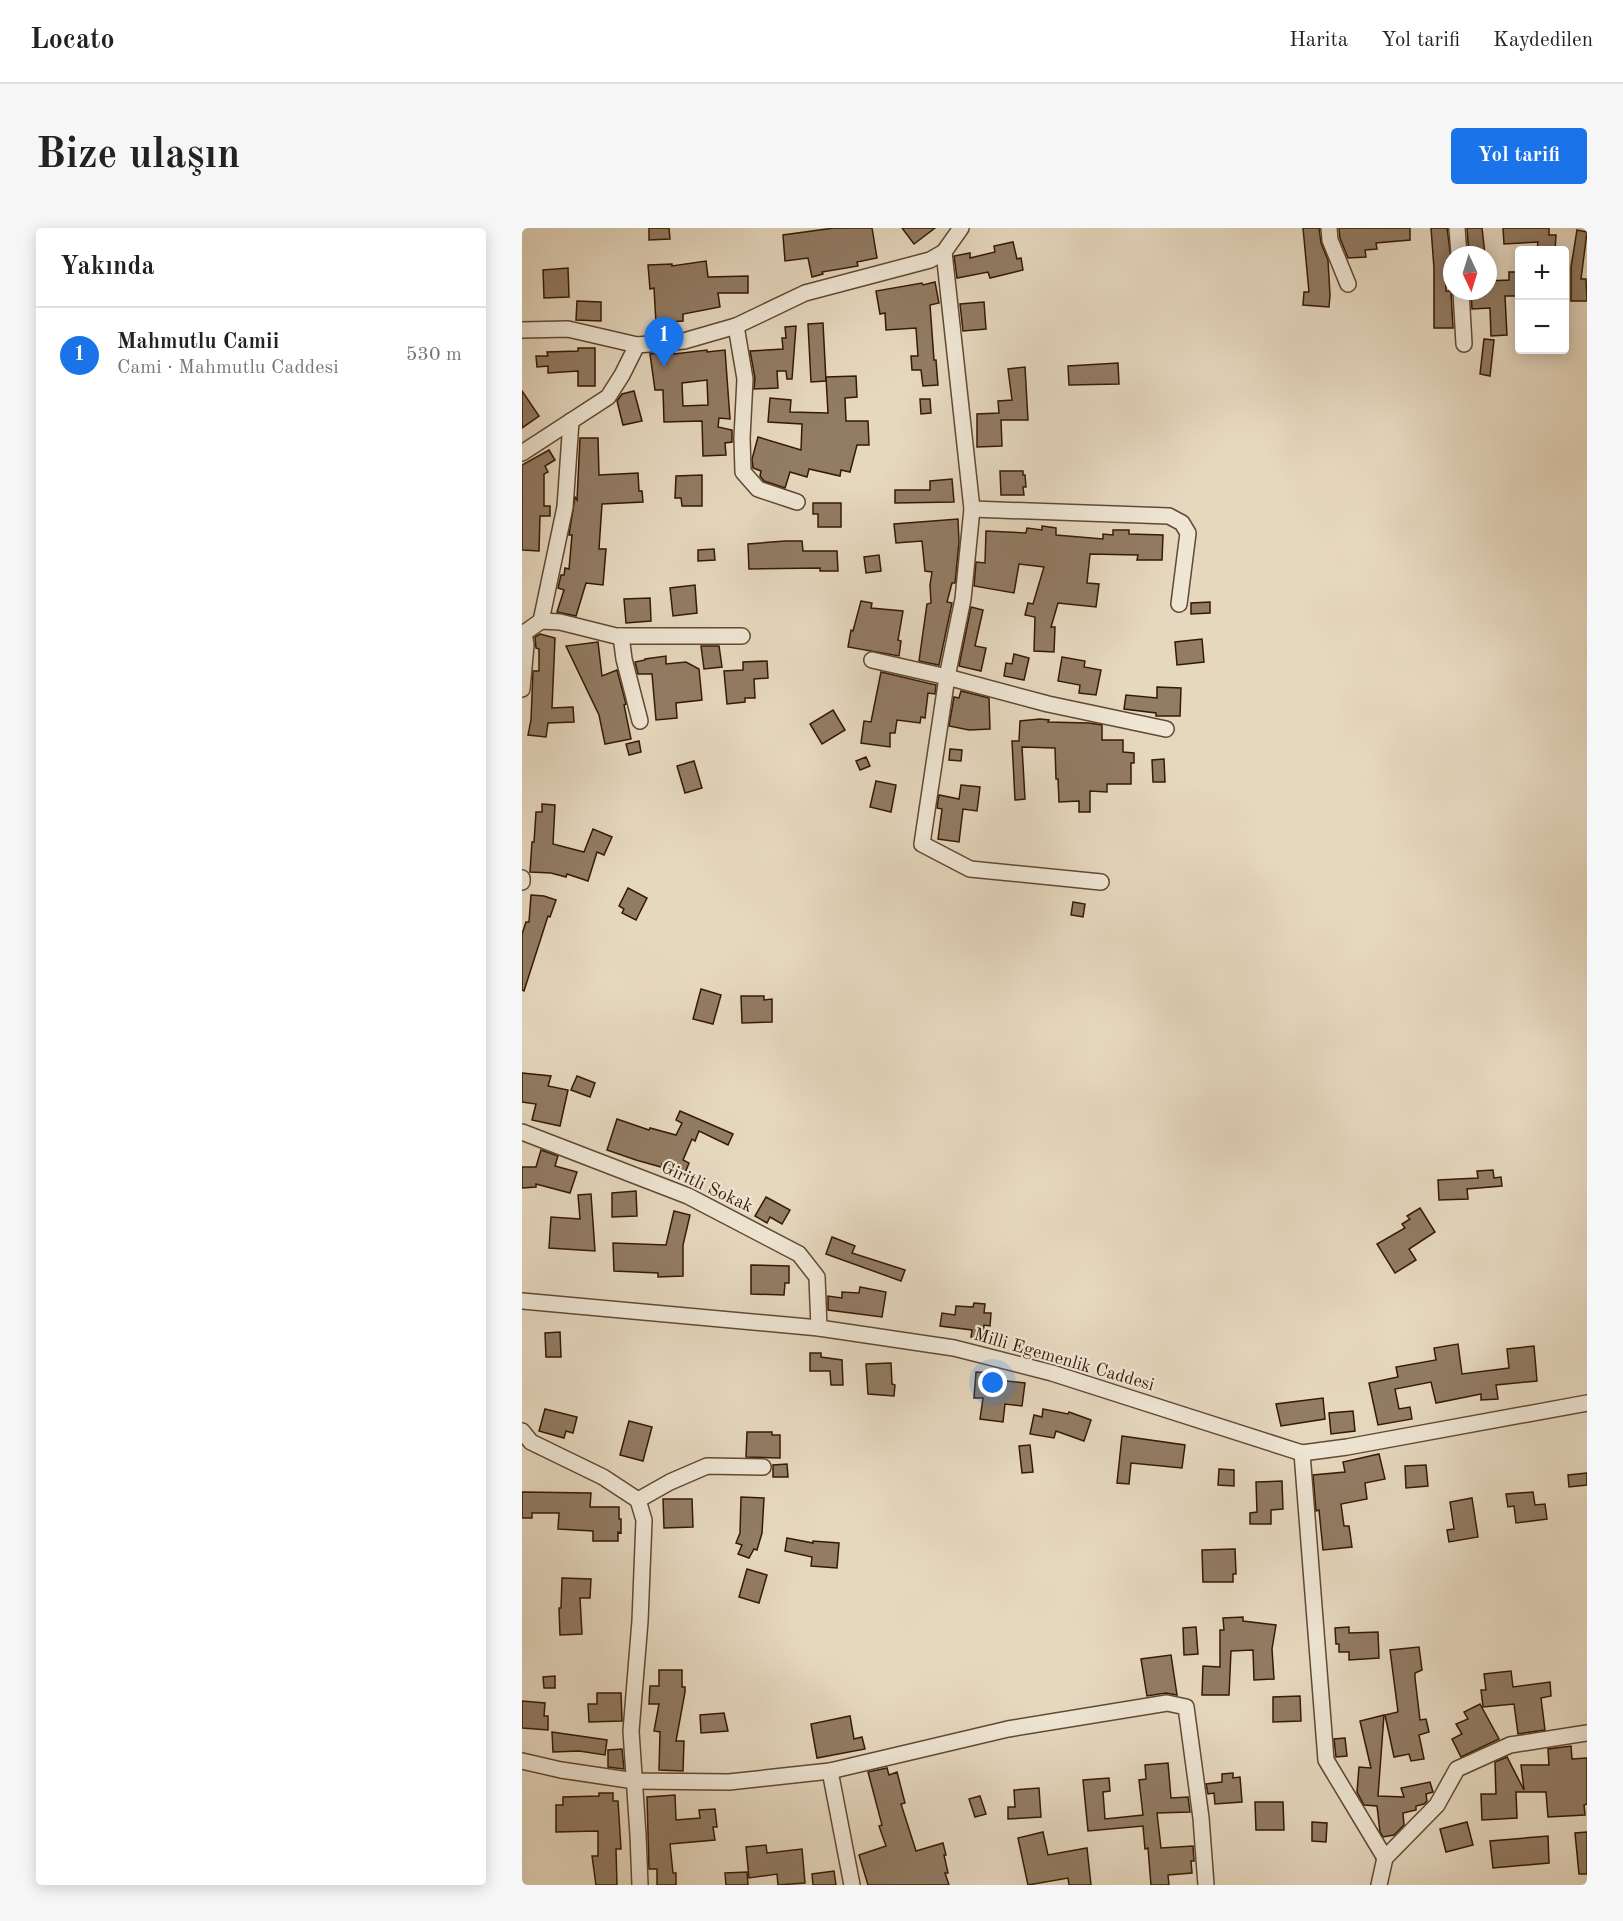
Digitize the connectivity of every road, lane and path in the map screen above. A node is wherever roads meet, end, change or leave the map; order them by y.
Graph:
1 (961, 228) edge
2 (1329, 228) edge
3 (1457, 228) edge
4 (1458, 246) edge
5 (944, 252) junction
6 (1348, 284) dead end
7 (1462, 300) edge
8 (736, 326) junction
9 (522, 330) edge
10 (1464, 344) dead end
11 (637, 345) junction
12 (571, 421) junction
13 (522, 453) edge
14 (796, 502) dead end
15 (972, 508) junction
16 (1179, 604) dead end
17 (541, 621) junction
18 (523, 633) edge
19 (621, 636) junction
20 (742, 636) dead end
21 (872, 660) dead end
22 (947, 677) junction
23 (522, 688) edge
24 (640, 721) dead end
25 (1166, 729) dead end
26 (1101, 882) dead end
27 (522, 1132) edge
28 (522, 1301) edge
29 (819, 1328) junction
30 (1587, 1403) edge
31 (523, 1433) edge
32 (1302, 1453) junction
33 (763, 1467) dead end
34 (638, 1500) junction
35 (1587, 1733) edge
36 (522, 1761) edge
37 (830, 1771) junction
38 (635, 1781) junction
39 (1385, 1858) junction
40 (640, 1885) edge
41 (852, 1885) edge
42 (1206, 1885) edge
43 (1378, 1885) edge

1 - 5 street
2 - 6 street
3 - 4 street
5 - 8 street
5 - 15 street
7 - 10 street
8 - 11 street
8 - 14 street
9 - 11 street
11 - 12 street
12 - 13 street
12 - 17 street
15 - 16 street
15 - 22 street
17 - 18 street
17 - 19 street
18 - 23 street
19 - 20 street
19 - 24 street
21 - 22 street
22 - 25 street
22 - 26 street
27 - 29 street, Giritli Sokak
28 - 29 street, Milli Egemenlik Caddesi
29 - 32 street, Milli Egemenlik Caddesi
30 - 32 street, Milli Egemenlik Caddesi
31 - 34 street
32 - 39 street
33 - 34 street
34 - 38 street
35 - 39 street
36 - 38 street
37 - 38 street
37 - 41 street
37 - 42 street
38 - 40 street
39 - 43 street

